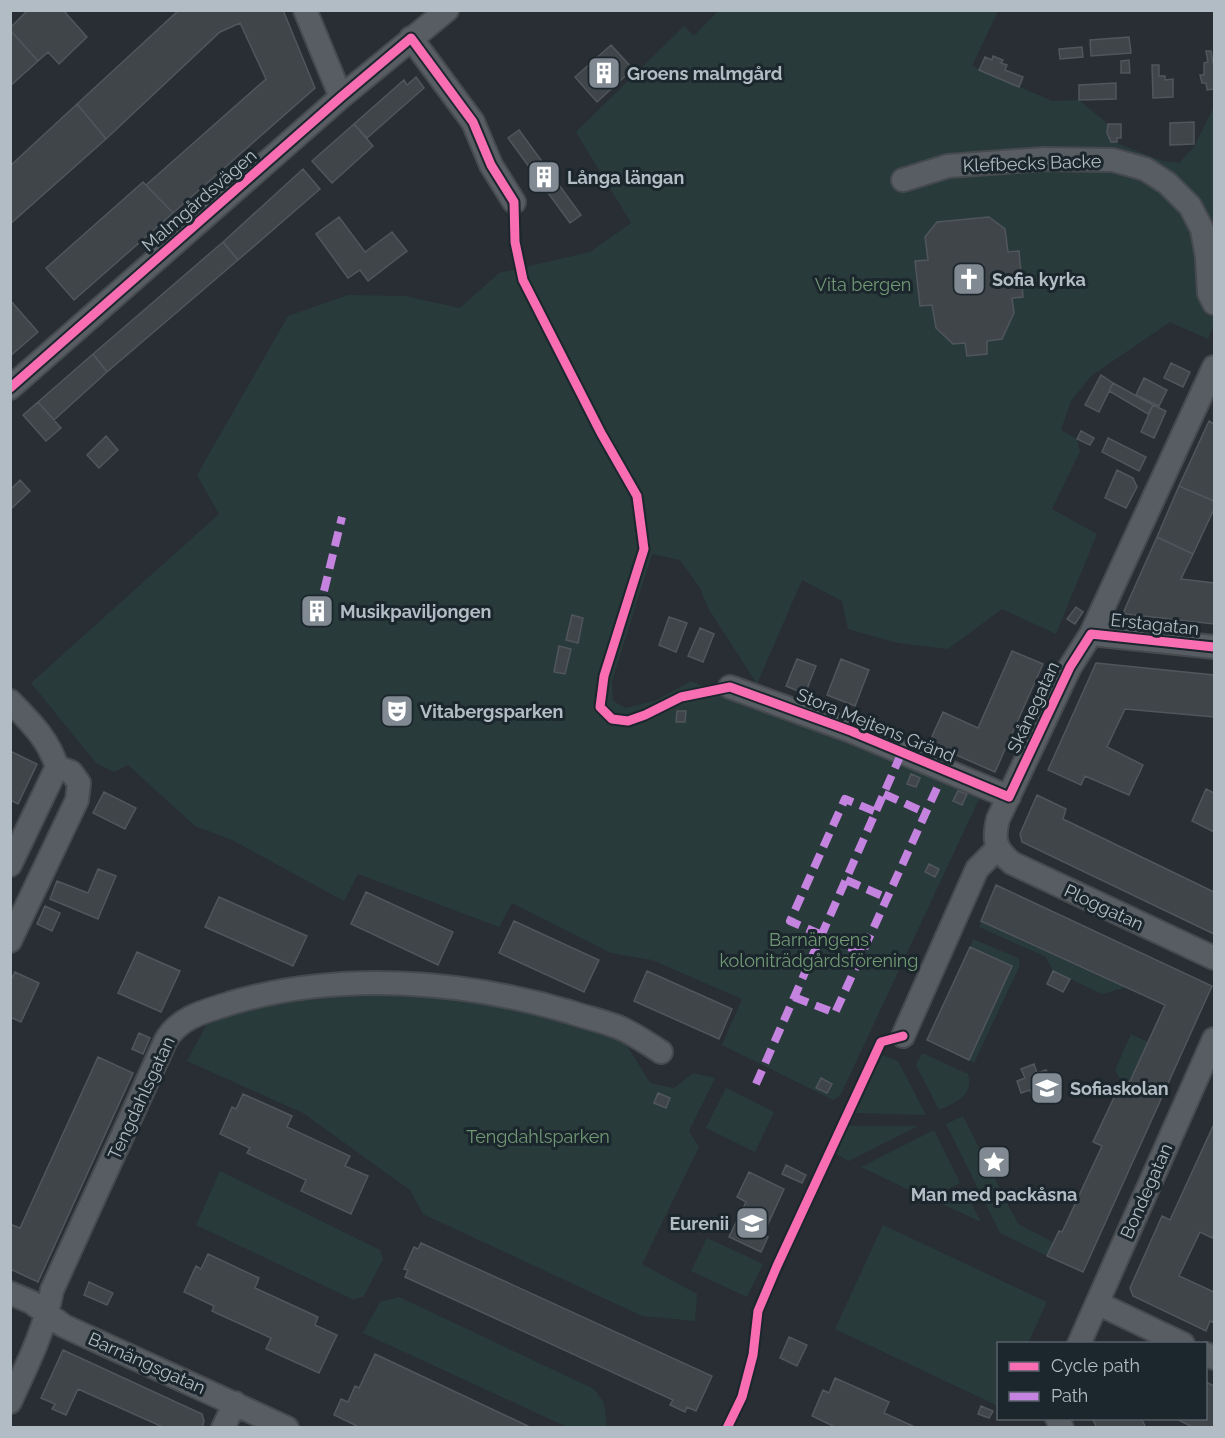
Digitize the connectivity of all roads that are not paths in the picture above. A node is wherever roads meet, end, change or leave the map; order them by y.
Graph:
1 (305, 10) edge
2 (447, 10) edge
3 (416, 26) edge
4 (341, 97) junction
5 (903, 180) dead end
6 (514, 202) dead end
7 (1215, 303) edge
8 (1215, 367) edge
9 (10, 388) edge
10 (1092, 634) junction
11 (1215, 647) edge
12 (730, 687) dead end
13 (10, 701) edge
14 (57, 767) junction
15 (1010, 797) junction
16 (998, 848) junction
17 (10, 866) edge
18 (10, 941) edge
19 (1215, 958) edge
20 (903, 1036) dead end
21 (1215, 1039) edge
22 (661, 1052) dead end
23 (10, 1293) edge
24 (1097, 1303) junction
25 (48, 1313) junction
26 (1080, 1342) edge
27 (1179, 1342) edge
28 (10, 1402) edge
29 (235, 1403) junction
30 (223, 1428) edge
31 (287, 1428) edge

1 - 4 street
2 - 3 street, Malmgårdsvägen
3 - 4 street, Malmgårdsvägen
3 - 6 street
4 - 9 street, Malmgårdsvägen
5 - 7 street, Klefbecks Backe
8 - 10 street, Skånegatan
10 - 11 street, Erstagatan
10 - 15 street, Skånegatan
12 - 15 street, Stora Mejtens Gränd
13 - 14 street
14 - 17 street
14 - 18 street
15 - 16 street, Skånegatan
16 - 19 street, Ploggatan
16 - 20 street
21 - 24 street, Bondegatan
22 - 25 street, Tengdahlsgatan
23 - 25 street, Barnängsgatan
24 - 26 street, Bondegatan
24 - 27 street
25 - 28 street, Tengdahlsgatan
25 - 29 street, Barnängsgatan
29 - 30 street
29 - 31 street, Barnängsgatan

